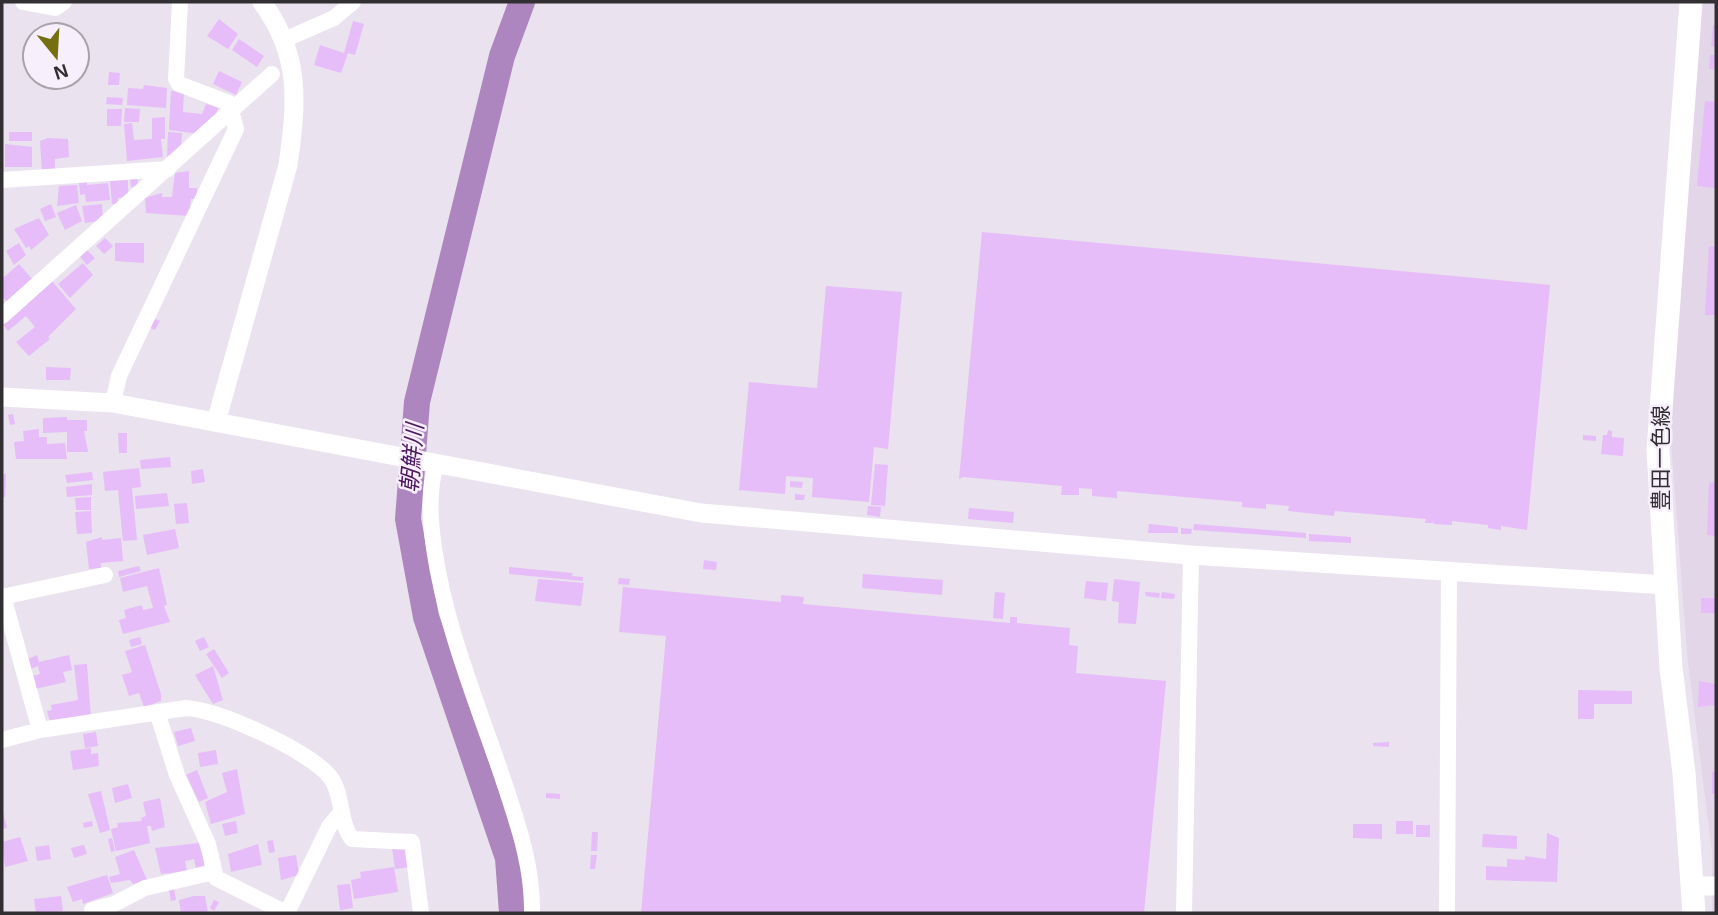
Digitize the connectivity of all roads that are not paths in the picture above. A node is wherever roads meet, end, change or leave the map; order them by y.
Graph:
1 (23, 2) edge
2 (64, 2) edge
3 (180, 2) edge
4 (262, 2) edge
5 (353, 2) edge
6 (1691, 2) edge
7 (284, 40) junction
8 (272, 74) dead end
9 (233, 109) junction
10 (168, 169) junction
11 (2, 180) edge
12 (2, 316) edge
13 (2, 397) edge
14 (113, 403) junction
15 (216, 422) junction
16 (431, 463) junction
17 (1191, 555) junction
18 (1449, 571) junction
19 (104, 575) dead end
20 (1665, 585) junction
21 (3, 597) edge
22 (157, 712) junction
23 (40, 730) junction
24 (2, 740) edge
25 (341, 812) junction
26 (214, 872) junction
27 (1692, 886) junction
28 (1716, 886) edge
29 (92, 910) dead end
30 (286, 913) edge
31 (421, 913) edge
32 (532, 913) edge
33 (1184, 913) edge
34 (1447, 913) edge
35 (1694, 913) edge

1 - 2 street
3 - 9 street
4 - 7 street
5 - 7 street
6 - 20 main road, 豊田一色線
7 - 15 street
8 - 9 street
9 - 10 street
9 - 14 street
10 - 11 street
10 - 12 street
13 - 14 street
14 - 15 street
15 - 16 street
16 - 17 street
16 - 32 street
17 - 18 street
17 - 33 street
18 - 20 street
18 - 34 street
19 - 21 street
20 - 27 main road, 豊田一色線
21 - 23 street
22 - 23 street
22 - 25 street
22 - 26 street
23 - 24 street
25 - 30 street
25 - 31 street
26 - 29 street
26 - 30 street
27 - 28 street
27 - 35 main road, 豊田一色線

